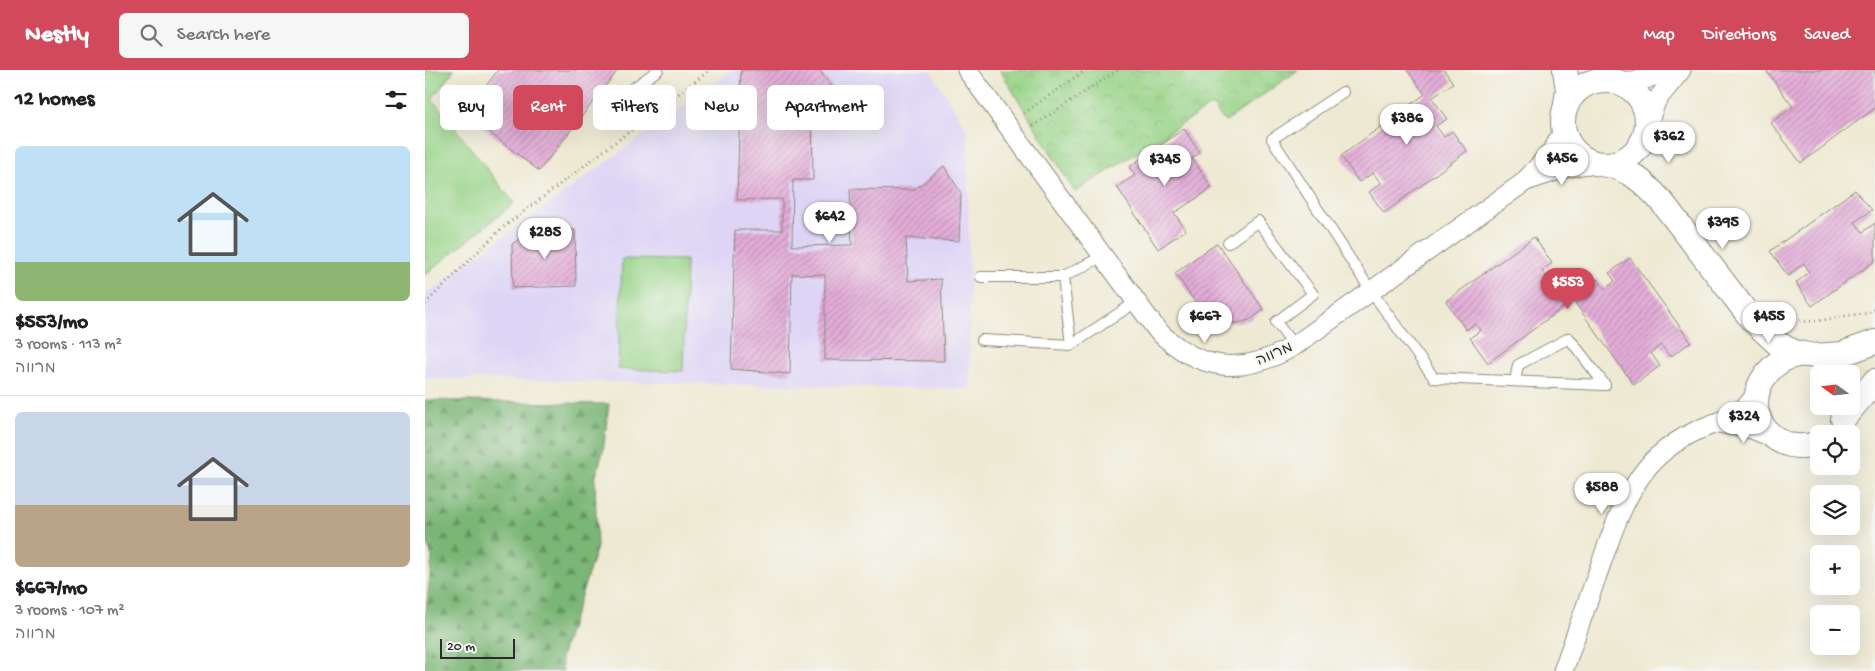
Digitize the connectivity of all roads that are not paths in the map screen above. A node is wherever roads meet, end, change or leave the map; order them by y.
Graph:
1 (658, 70) edge
2 (967, 70) edge
3 (1565, 70) edge
4 (1587, 70) edge
5 (1670, 70) edge
6 (1681, 70) edge
7 (1614, 81) junction
8 (638, 85) edge
9 (1343, 92) dead end
10 (1566, 104) junction
11 (1646, 129) junction
12 (1563, 131) junction
13 (1597, 163) junction
14 (1523, 183) junction
15 (1662, 202) junction
16 (1228, 243) dead end
17 (1103, 256) junction
18 (981, 277) dead end
19 (1063, 277) junction
20 (1371, 291) junction
21 (1136, 302) junction
22 (1759, 327) junction
23 (982, 340) dead end
24 (1875, 342) edge
25 (1071, 345) junction
26 (1294, 346) junction
27 (1810, 356) junction
28 (1830, 365) edge
29 (1515, 381) junction
30 (1875, 381) edge
31 (1759, 387) junction
32 (1841, 420) edge
33 (1718, 423) junction
34 (1777, 439) junction
35 (1810, 445) edge
36 (1563, 671) edge

1 - 8 lane
2 - 17 street, מרווה
3 - 10 street
4 - 7 street
5 - 7 street
6 - 11 street
7 - 10 street
7 - 11 street
9 - 20 lane
10 - 12 street
11 - 13 street
11 - 15 street
12 - 13 street
12 - 14 street, מרווה
13 - 14 street, מרווה
13 - 15 street
14 - 20 street, מרווה
15 - 22 street
16 - 26 lane
17 - 19 lane
17 - 21 street, מרווה
18 - 19 lane
19 - 25 lane
20 - 26 street, מרווה
20 - 29 lane
21 - 25 lane
21 - 26 street, מרווה
22 - 27 street
22 - 31 street
23 - 25 lane
24 - 27 street
27 - 28 street
27 - 31 street
29 - 29 lane
30 - 32 street
31 - 33 street
31 - 34 street
33 - 34 street
33 - 36 street
34 - 35 street

